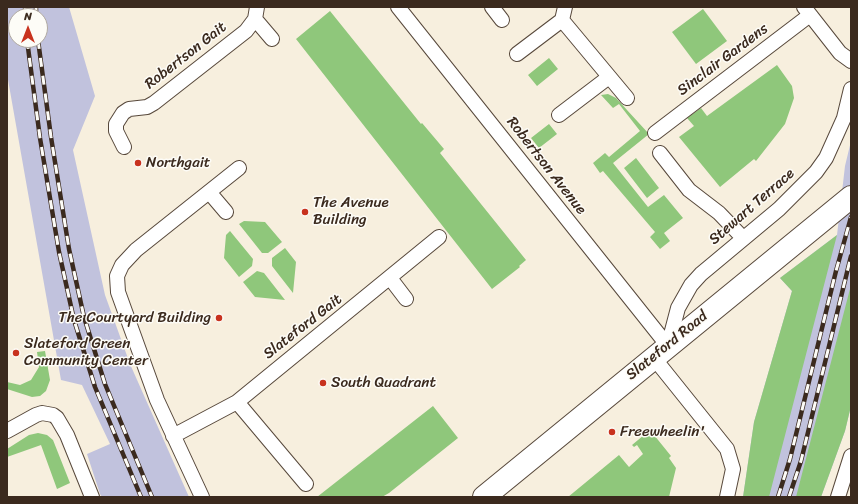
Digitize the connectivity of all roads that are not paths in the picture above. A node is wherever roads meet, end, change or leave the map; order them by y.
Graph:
1 (398, 7) edge
2 (492, 7) edge
3 (807, 11) edge
4 (256, 13) edge
5 (563, 13) edge
6 (502, 20) dead end
7 (272, 39) dead end
8 (517, 54) dead end
9 (851, 61) edge
10 (609, 77) junction
11 (851, 89) edge
12 (626, 98) dead end
13 (559, 115) dead end
14 (655, 133) dead end
15 (124, 147) dead end
16 (660, 153) dead end
17 (239, 168) dead end
18 (209, 192) junction
19 (851, 197) edge
20 (226, 212) dead end
21 (439, 237) dead end
22 (743, 238) junction
23 (390, 278) junction
24 (406, 299) dead end
25 (661, 352) junction
26 (236, 402) junction
27 (7, 431) edge
28 (173, 436) junction
29 (851, 456) edge
30 (306, 484) dead end
31 (92, 497) edge
32 (202, 497) edge
33 (484, 497) edge
34 (727, 497) edge
35 (838, 497) edge

1 - 25 street, Robertson Avenue
2 - 6 street
3 - 9 street
3 - 14 street, Sinclair Gardens
4 - 7 street, Robertson Gait
4 - 15 street, Robertson Gait
5 - 8 street
5 - 10 street
10 - 12 street
10 - 13 street
11 - 22 street, Stewart Terrace
16 - 22 street
17 - 18 street
18 - 20 street
18 - 28 street
19 - 25 main road, Slateford Road
21 - 23 street, Slateford Gait
22 - 25 street, Stewart Terrace
23 - 24 street
23 - 26 street, Slateford Gait
25 - 33 main road, Slateford Road
25 - 34 street, Robertson Avenue
26 - 28 street, Slateford Gait
26 - 30 street
27 - 31 street
28 - 32 street
29 - 35 street

